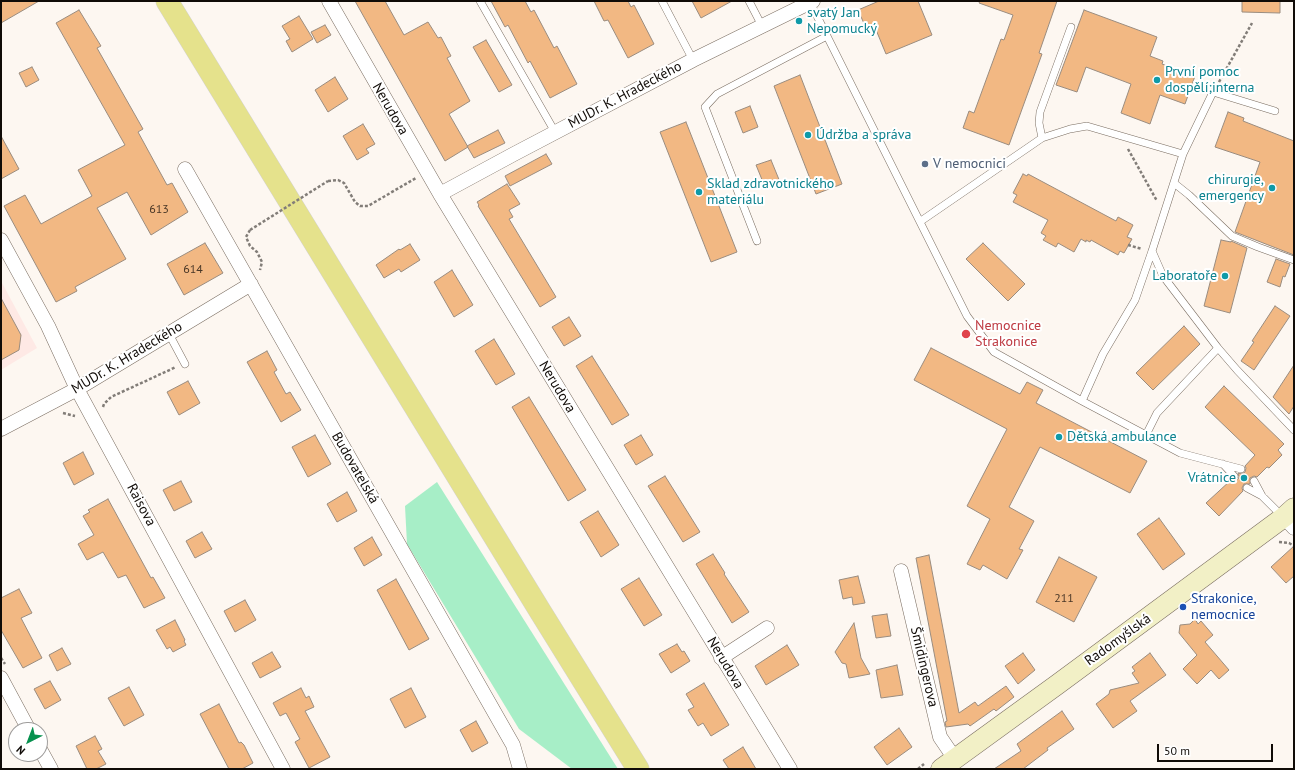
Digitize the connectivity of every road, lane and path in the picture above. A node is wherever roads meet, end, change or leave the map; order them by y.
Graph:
1 (167, 1) edge
2 (329, 1) edge
3 (480, 1) edge
4 (662, 1) edge
5 (749, 1) edge
6 (810, 1) edge
7 (1252, 23) dead end
8 (762, 26) junction
9 (1071, 27) dead end
10 (826, 36) junction
11 (693, 60) junction
12 (1213, 92) junction
13 (1275, 111) dead end
14 (556, 132) junction
15 (1120, 136) junction
16 (1042, 138) junction
17 (1183, 154) junction
18 (185, 169) dead end
19 (427, 172) junction
20 (1174, 182) junction
21 (440, 194) junction
22 (1164, 214) junction
23 (921, 222) junction
24 (1, 240) edge
25 (757, 241) dead end
26 (1152, 251) junction
27 (5, 258) edge
28 (1294, 260) edge
29 (251, 284) junction
30 (169, 334) junction
31 (1218, 348) junction
32 (185, 364) joint
33 (78, 389) junction
34 (1082, 401) junction
35 (59, 412) dead end
36 (102, 412) dead end
37 (77, 416) dead end
38 (1, 429) edge
39 (1294, 430) edge
40 (1146, 435) junction
41 (1223, 464) junction
42 (1241, 469) dead end
43 (1234, 476) dead end
44 (1254, 481) dead end
45 (1247, 488) dead end
46 (1262, 496) junction
47 (1291, 518) edge
48 (901, 571) dead end
49 (768, 628) dead end
50 (721, 658) junction
51 (1, 678) edge
52 (25, 722) edge
53 (948, 764) edge
54 (283, 769) edge
55 (520, 769) edge
56 (638, 769) edge
57 (790, 769) edge

1 - 56 main road
2 - 19 street, Nerudova
3 - 14 lane
4 - 11 lane
5 - 8 lane
6 - 8 street, MUDr. K. Hradeckého
6 - 10 lane
7 - 12 path
8 - 11 street, MUDr. K. Hradeckého
9 - 16 lane
10 - 23 lane
10 - 25 lane
11 - 14 street, MUDr. K. Hradeckého
12 - 13 lane
12 - 17 lane
14 - 21 street, MUDr. K. Hradeckého
15 - 16 lane
15 - 17 lane
15 - 22 path
16 - 23 lane
17 - 20 lane
18 - 29 street, Budovatelská
19 - 21 street, Nerudova
19 - 29 path, bridge
20 - 22 lane
20 - 28 lane
21 - 50 street, Nerudova
22 - 26 lane
23 - 34 lane
24 - 27 street, Raisova
26 - 31 lane
26 - 34 lane
27 - 33 street, Raisova
29 - 30 street, MUDr. K. Hradeckého
29 - 55 street, Budovatelská
30 - 32 lane
30 - 33 street, MUDr. K. Hradeckého
31 - 39 lane
31 - 40 lane
32 - 36 path
33 - 38 street, MUDr. K. Hradeckého
33 - 54 street, Raisova
34 - 40 lane
35 - 37 path
40 - 41 lane
41 - 42 lane
41 - 43 lane
44 - 46 lane
45 - 46 lane
46 - 47 lane
47 - 53 street, Radomyšlská
48 - 53 street, Šmidingerova
49 - 50 street
50 - 57 street, Nerudova
51 - 52 street

